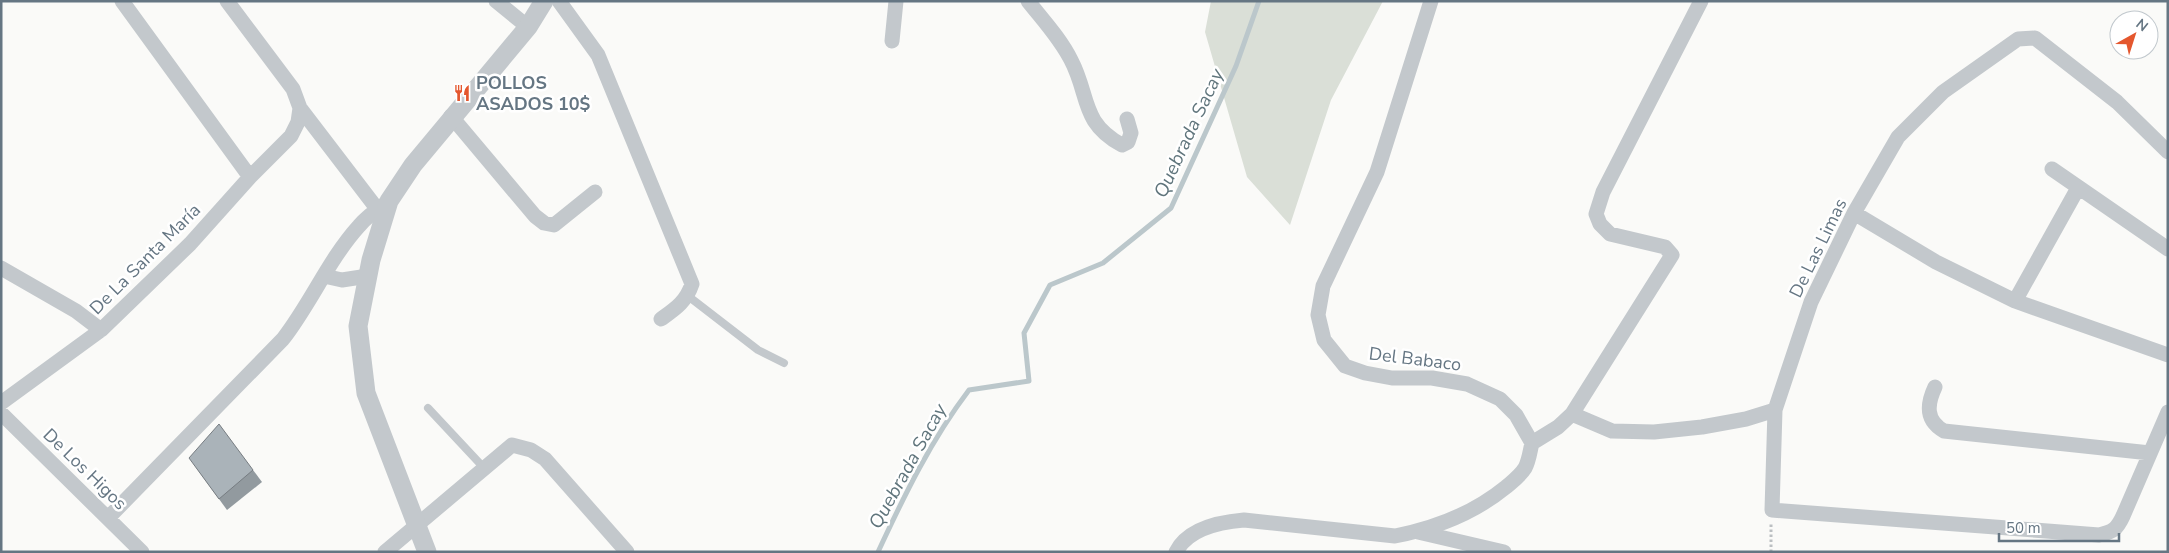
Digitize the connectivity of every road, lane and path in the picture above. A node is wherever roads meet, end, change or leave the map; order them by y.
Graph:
1 (122, 1) edge
2 (227, 1) edge
3 (496, 1) edge
4 (544, 1) edge
5 (559, 1) edge
6 (896, 1) edge
7 (1028, 1) edge
8 (1431, 1) edge
9 (1701, 1) edge
10 (528, 27) junction
11 (892, 41) dead end
12 (299, 115) junction
13 (451, 116) junction
14 (1127, 119) dead end
15 (2168, 152) edge
16 (2052, 169) dead end
17 (250, 177) junction
18 (2078, 188) junction
19 (595, 192) dead end
20 (384, 205) junction
21 (1854, 213) junction
22 (2168, 249) edge
23 (1, 268) edge
24 (324, 276) junction
25 (368, 276) junction
26 (688, 296) junction
27 (2015, 301) junction
28 (660, 319) dead end
29 (101, 330) junction
30 (2168, 355) edge
31 (784, 364) dead end
32 (1935, 387) dead end
33 (1, 404) edge
34 (428, 408) dead end
35 (1775, 410) junction
36 (2168, 412) edge
37 (1, 414) edge
38 (1572, 414) junction
39 (1532, 443) junction
40 (2150, 452) junction
41 (485, 469) junction
42 (1772, 510) junction
43 (109, 517) junction
44 (416, 524) junction
45 (1416, 531) junction
46 (139, 551) edge
47 (385, 552) edge
48 (427, 552) edge
49 (627, 552) edge
50 (1176, 552) edge
51 (1504, 552) edge
52 (1771, 552) edge

1 - 17 street
2 - 12 street
3 - 10 street
4 - 10 street
5 - 26 street
6 - 11 street
7 - 14 street
8 - 39 street, Del Babaco
9 - 38 street
10 - 13 street
12 - 17 street, De La Santa María
12 - 20 street
13 - 19 street
13 - 20 street
15 - 21 street, De Las Limas
16 - 18 street
17 - 29 street, De La Santa María
18 - 22 street
18 - 27 street
20 - 24 street
20 - 25 street
21 - 27 street
21 - 35 street, De Las Limas
23 - 29 street
24 - 25 street
24 - 43 street
25 - 44 street
26 - 28 street
26 - 31 lane
27 - 30 street
29 - 33 street, De La Santa María
32 - 40 street
34 - 41 lane
35 - 38 street
35 - 42 street, De Las Limas
36 - 40 street
37 - 43 street, De Los Higos
38 - 39 street
39 - 45 street
40 - 42 street
41 - 44 street
41 - 49 street
42 - 52 path
43 - 46 street, De Los Higos
44 - 47 street
44 - 48 street
45 - 50 street
45 - 51 street

